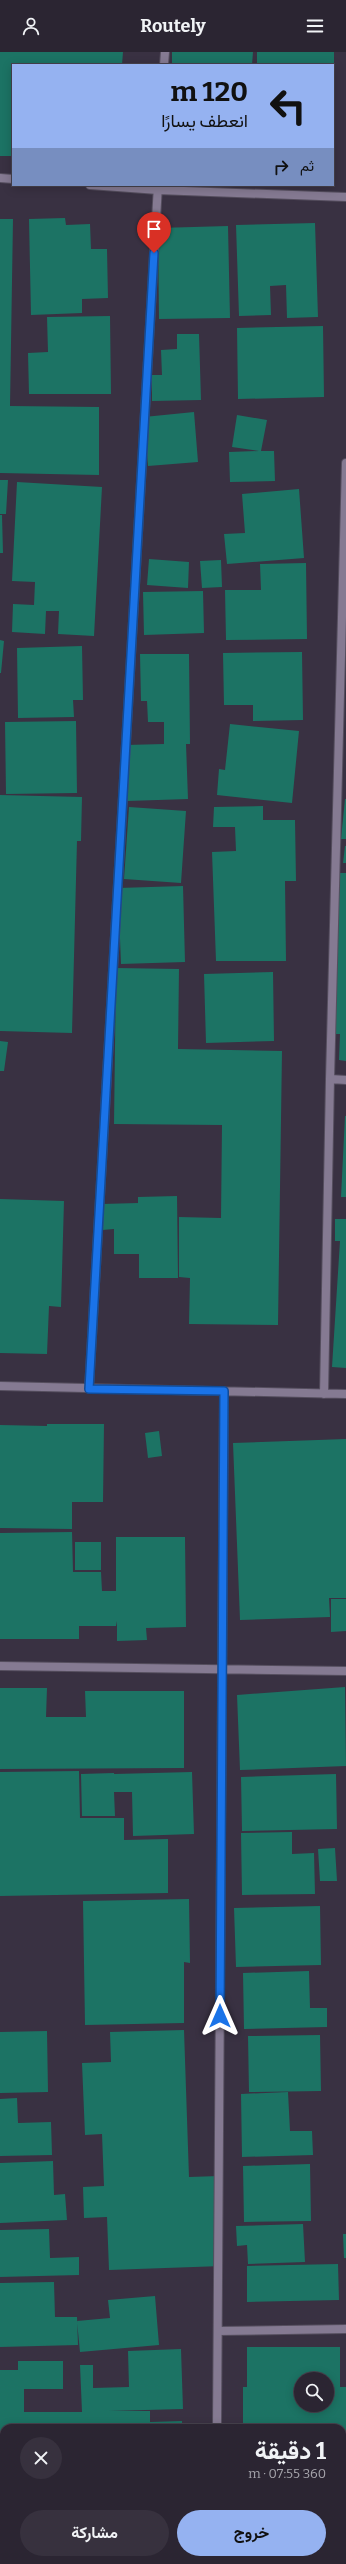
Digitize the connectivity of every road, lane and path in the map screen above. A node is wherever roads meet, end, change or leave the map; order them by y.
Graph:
1 (165, 52) edge
2 (164, 64) edge
3 (0, 178) edge
4 (12, 179) edge
5 (113, 186) edge
6 (158, 188) edge
7 (346, 197) edge
8 (346, 463) edge
9 (330, 1079) junction
10 (346, 1080) edge
11 (0, 1386) edge
12 (89, 1389) junction
13 (224, 1391) junction
14 (324, 1394) junction
15 (346, 1394) edge
16 (0, 1666) edge
17 (222, 1670) junction
18 (346, 1671) edge
19 (346, 2329) edge
20 (218, 2331) junction
21 (217, 2424) edge

1 - 2 street
3 - 4 street
5 - 6 street
6 - 7 street
6 - 12 street
8 - 9 street
9 - 10 street
9 - 14 street
11 - 12 street
12 - 13 street
13 - 14 street
13 - 17 street
14 - 15 street
16 - 17 street
17 - 18 street
17 - 20 street
19 - 20 street
20 - 21 street

